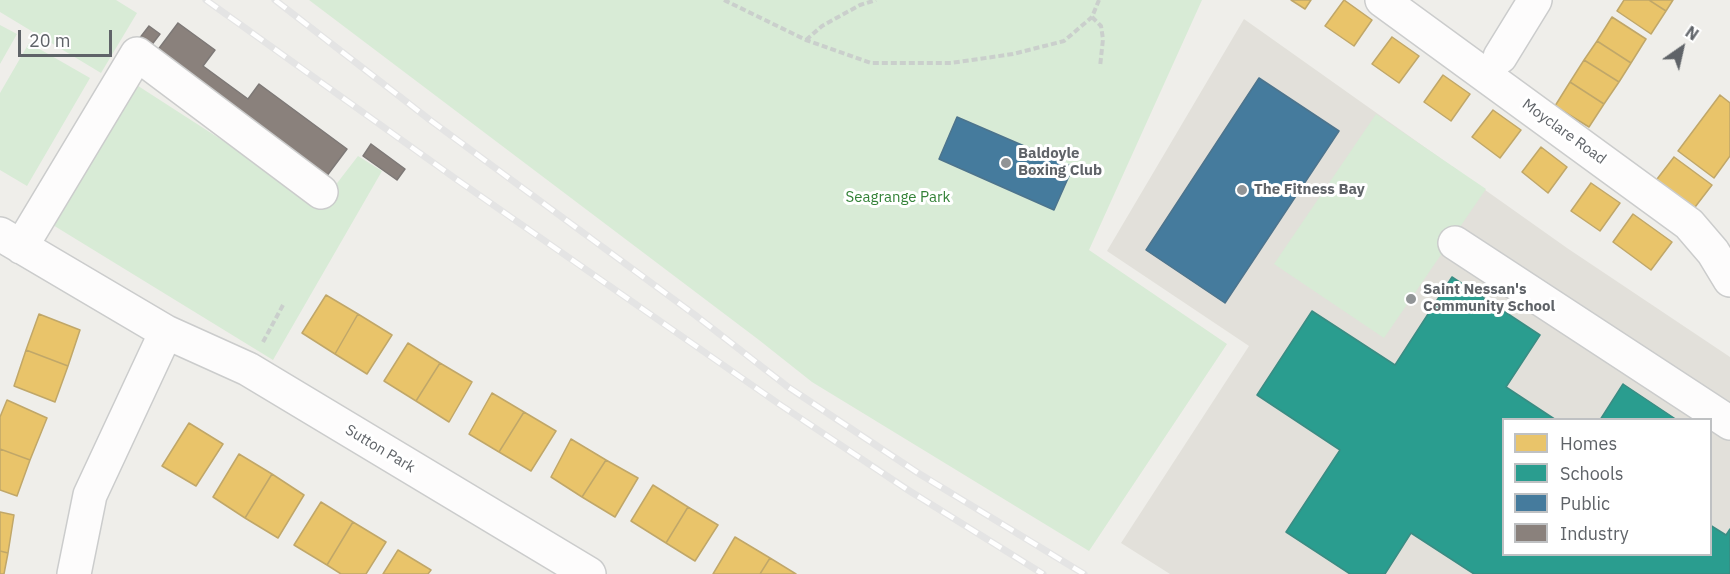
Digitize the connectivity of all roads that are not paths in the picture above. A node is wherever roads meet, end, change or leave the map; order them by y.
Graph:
1 (1382, 0) edge
2 (1535, 0) edge
3 (1500, 57) dead end
4 (321, 192) dead end
5 (10, 240) edge
6 (1722, 241) edge
7 (1455, 243) dead end
8 (1730, 280) edge
9 (166, 332) junction
10 (1730, 423) edge
11 (74, 574) edge
12 (589, 574) edge

1 - 6 street, Moyclare Road
2 - 3 street
4 - 5 street
5 - 9 street, Sutton Park
6 - 8 street, Moyclare Road
7 - 10 street
9 - 11 street
9 - 12 street, Sutton Park

